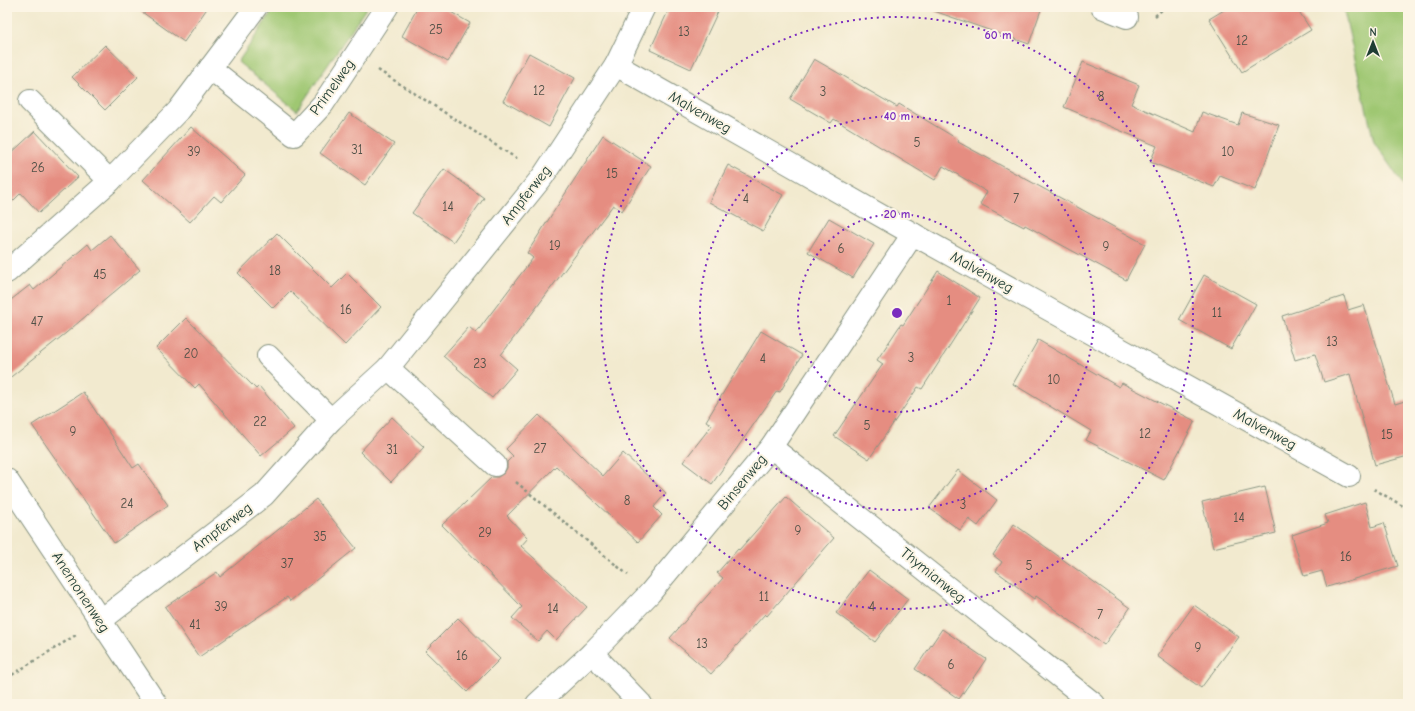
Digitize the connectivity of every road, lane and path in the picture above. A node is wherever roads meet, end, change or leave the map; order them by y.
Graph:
1 (256, 7) edge
2 (387, 7) edge
3 (644, 7) edge
4 (1102, 7) edge
5 (1127, 17) dead end
6 (355, 55) junction
7 (616, 65) junction
8 (210, 68) junction
9 (30, 101) dead end
10 (543, 176) junction
11 (110, 181) junction
12 (914, 234) junction
13 (7, 272) edge
14 (268, 356) dead end
15 (388, 368) junction
16 (331, 420) junction
17 (771, 447) junction
18 (495, 465) joint
19 (1349, 476) joint
20 (7, 480) edge
21 (1408, 509) edge
22 (650, 593) junction
23 (100, 621) junction
24 (592, 653) junction
25 (7, 678) edge
26 (156, 704) edge
27 (537, 704) edge
28 (641, 704) edge
29 (1094, 704) edge

1 - 8 street
2 - 6 street, Primelweg
3 - 7 street, Ampferweg
4 - 5 street
6 - 8 street, Primelweg
6 - 10 path
7 - 10 street, Ampferweg
7 - 12 street, Malvenweg
8 - 11 street
9 - 11 street
10 - 15 street, Ampferweg
11 - 13 street
12 - 17 street, Binsenweg
12 - 19 street, Malvenweg
14 - 16 street
15 - 16 street, Ampferweg
15 - 18 street
16 - 23 street, Ampferweg
17 - 22 street, Binsenweg
17 - 29 street, Thymianweg
18 - 22 path
19 - 21 path
20 - 23 street, Anemonenweg
22 - 24 street, Binsenweg
23 - 25 path
23 - 26 street, Anemonenweg
24 - 27 street, Binsenweg
24 - 28 street

